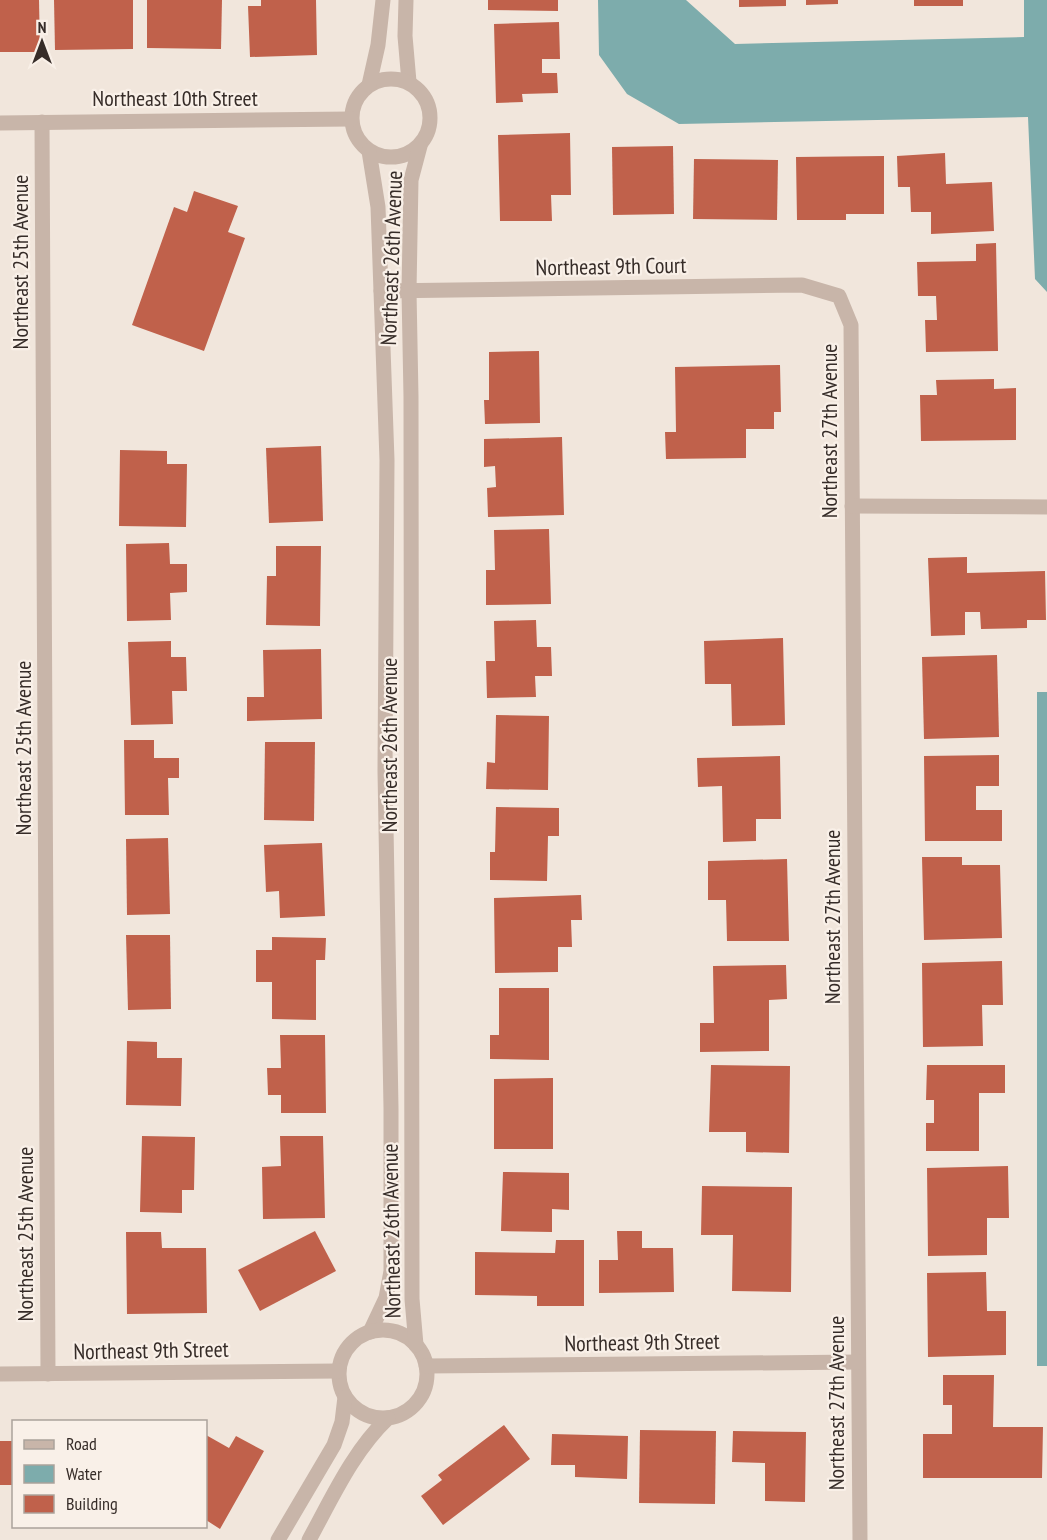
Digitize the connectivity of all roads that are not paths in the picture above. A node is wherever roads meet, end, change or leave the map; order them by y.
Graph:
1 (383, 0) edge
2 (406, 0) edge
3 (409, 82) junction
4 (369, 85) junction
5 (351, 119) junction
6 (42, 122) junction
7 (0, 123) edge
8 (420, 146) junction
9 (369, 151) junction
10 (381, 291) junction
11 (409, 291) junction
12 (839, 296) joint
13 (852, 506) junction
14 (1047, 507) edge
15 (369, 1332) junction
16 (416, 1345) junction
17 (858, 1362) junction
18 (426, 1366) junction
19 (338, 1371) junction
20 (0, 1374) edge
21 (48, 1374) junction
22 (345, 1397) junction
23 (388, 1418) junction
24 (278, 1540) edge
25 (309, 1540) edge
26 (860, 1540) edge

1 - 4 street
2 - 3 street
3 - 4 street
3 - 8 street
4 - 5 street
5 - 6 street, Northeast 10th Street
5 - 9 street
6 - 7 street, Northeast 10th Street
6 - 21 street, Northeast 25th Avenue
8 - 9 street
8 - 11 street, Northeast 26th Avenue
9 - 10 street, Northeast 26th Avenue
10 - 11 street, Northeast 9th Court
10 - 15 street, Northeast 26th Avenue
11 - 12 street, Northeast 9th Court
11 - 16 street, Northeast 26th Avenue
12 - 13 street, Northeast 27th Avenue
13 - 14 street
13 - 17 street, Northeast 27th Avenue
15 - 16 street
15 - 19 street
16 - 18 street
17 - 18 street, Northeast 9th Street
17 - 26 street, Northeast 27th Avenue
18 - 23 street
19 - 21 street, Northeast 9th Street
19 - 22 street
20 - 21 street, Northeast 9th Street
22 - 23 street
22 - 24 street
23 - 25 street

